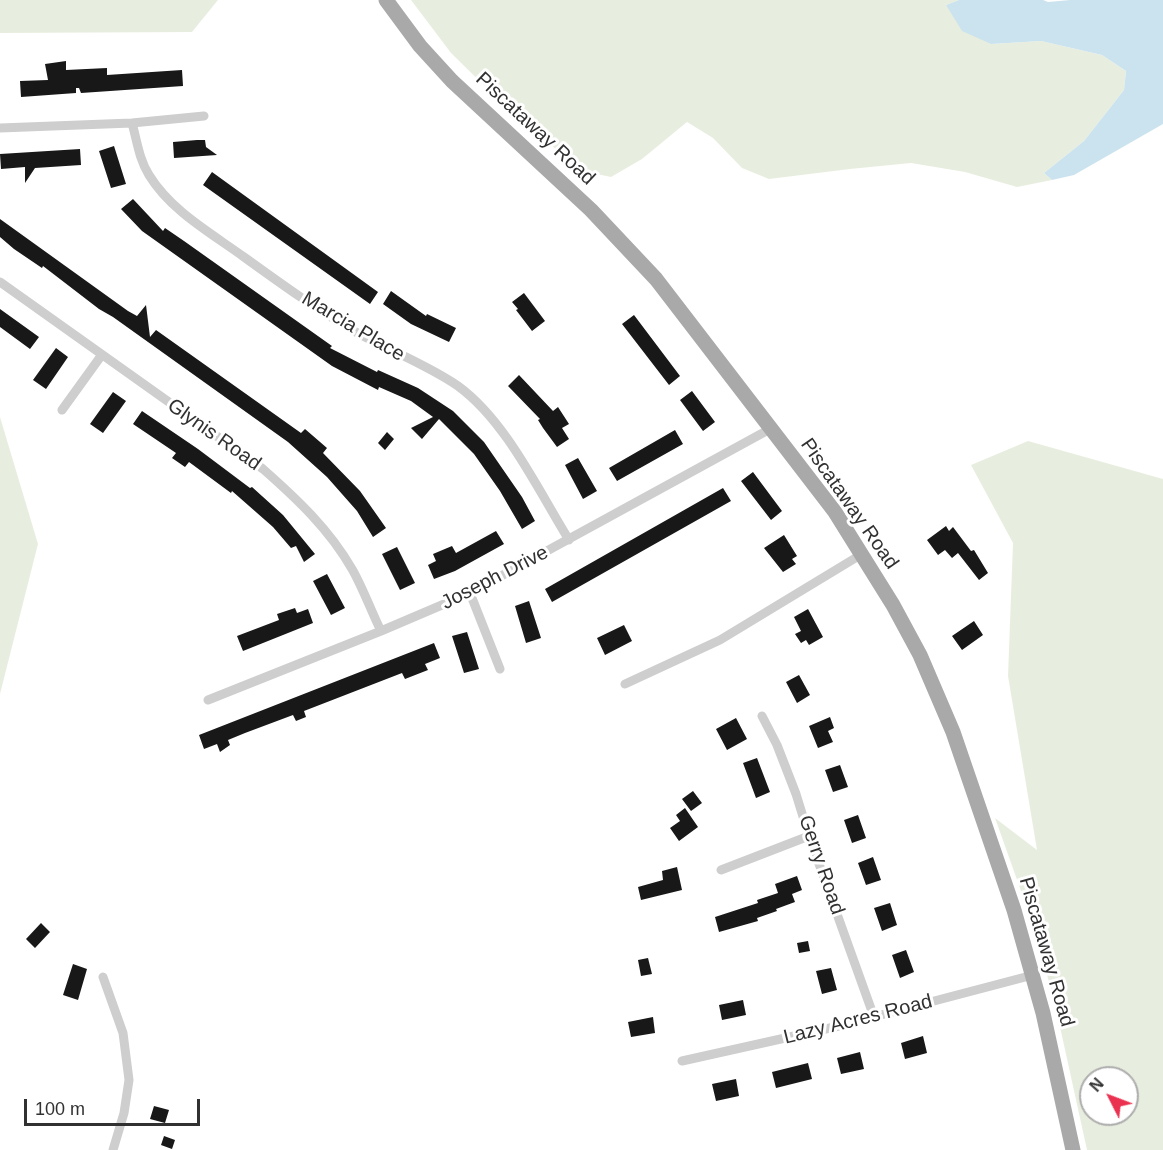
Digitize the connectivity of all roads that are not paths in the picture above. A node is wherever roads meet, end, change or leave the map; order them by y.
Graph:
1 (386, 0) edge
2 (204, 116) dead end
3 (132, 123) junction
4 (0, 128) edge
5 (0, 282) edge
6 (101, 356) junction
7 (62, 410) dead end
8 (770, 429) junction
9 (569, 540) junction
10 (862, 554) junction
11 (470, 593) junction
12 (381, 632) junction
13 (500, 669) dead end
14 (625, 684) dead end
15 (208, 700) dead end
16 (762, 716) dead end
17 (809, 836) junction
18 (721, 870) dead end
19 (1033, 975) junction
20 (104, 977) dead end
21 (874, 1017) junction
22 (682, 1061) dead end
23 (113, 1150) edge
24 (1073, 1150) edge

1 - 8 main road, Piscataway Road
2 - 3 street
3 - 4 street
3 - 9 street, Marcia Place
5 - 6 street, Glynis Road
6 - 7 street
6 - 12 street, Glynis Road
8 - 9 street, Joseph Drive
8 - 10 main road, Piscataway Road
9 - 11 street, Joseph Drive
10 - 14 street
10 - 19 main road, Piscataway Road
11 - 12 street, Joseph Drive
11 - 13 street
12 - 15 street, Joseph Drive
16 - 17 street, Gerry Road
17 - 18 street
17 - 21 street, Gerry Road
19 - 21 street, Lazy Acres Road
19 - 24 main road, Piscataway Road
20 - 23 street
21 - 22 street, Lazy Acres Road

